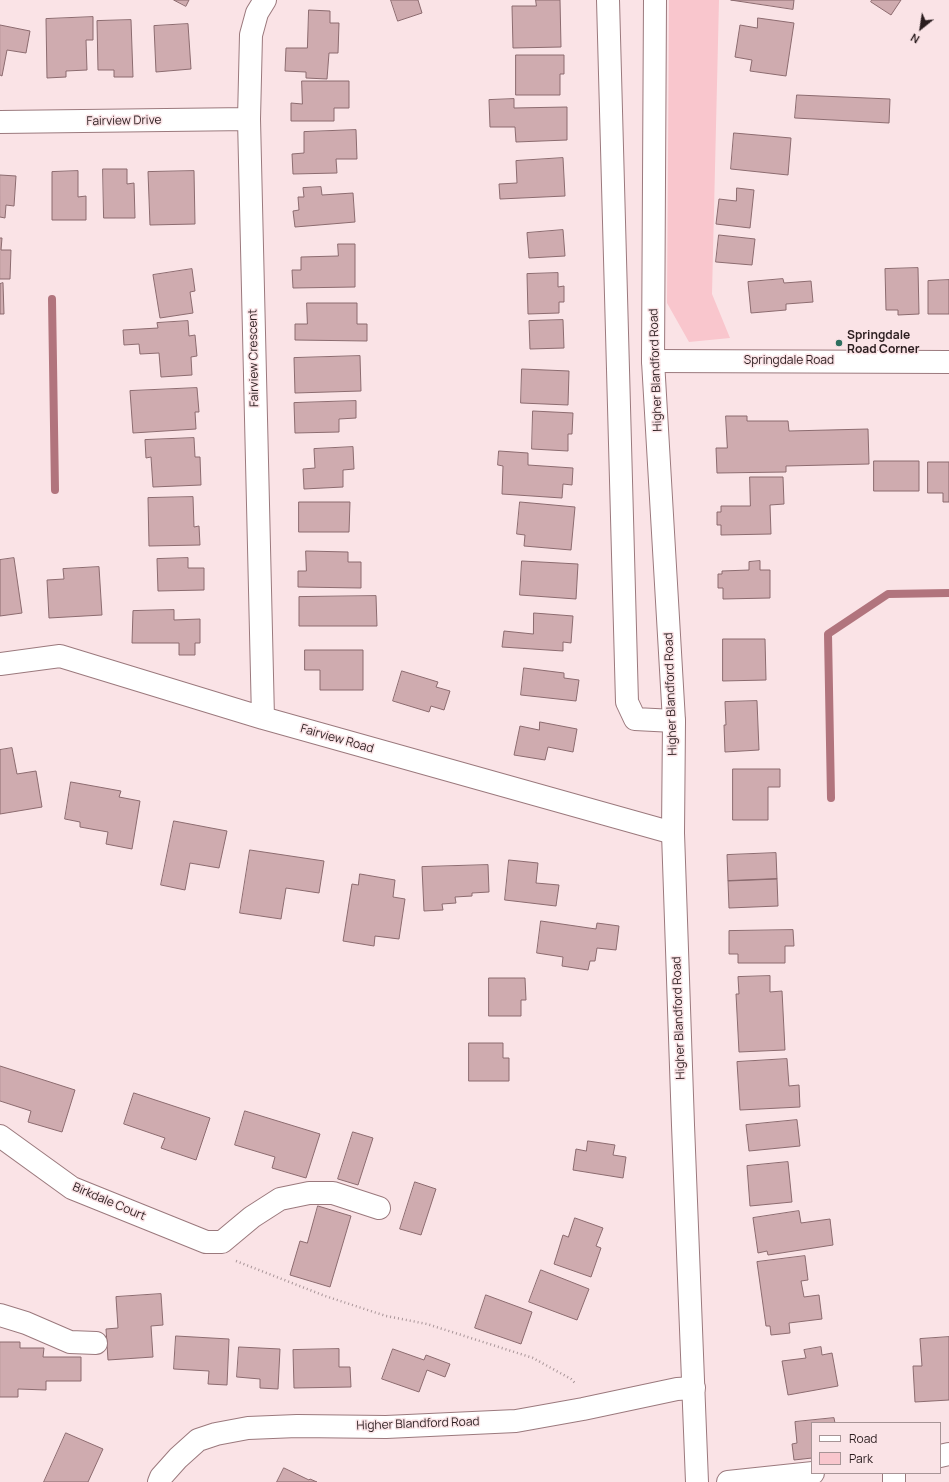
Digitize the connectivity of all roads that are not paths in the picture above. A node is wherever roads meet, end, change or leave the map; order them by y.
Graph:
1 (265, 0) edge
2 (608, 0) edge
3 (655, 0) edge
4 (249, 119) junction
5 (0, 122) edge
6 (653, 361) junction
7 (949, 362) edge
8 (0, 664) edge
9 (263, 718) junction
10 (674, 721) junction
11 (673, 832) junction
12 (0, 1136) edge
13 (379, 1208) dead end
14 (0, 1315) edge
15 (96, 1343) dead end
16 (694, 1388) junction
17 (811, 1473) edge
18 (159, 1482) edge
19 (697, 1482) edge
20 (728, 1482) edge

1 - 4 street, Fairview Crescent
2 - 10 street
3 - 6 street, Higher Blandford Road
4 - 5 street, Fairview Drive
4 - 9 street, Fairview Crescent
6 - 7 street, Springdale Road
6 - 10 street, Higher Blandford Road
8 - 9 street, Fairview Road
9 - 11 street, Fairview Road
10 - 11 street, Higher Blandford Road
11 - 16 street, Higher Blandford Road
12 - 13 street, Birkdale Court
14 - 15 street
16 - 18 street, Higher Blandford Road
16 - 19 street, Higher Blandford Road
17 - 20 street

